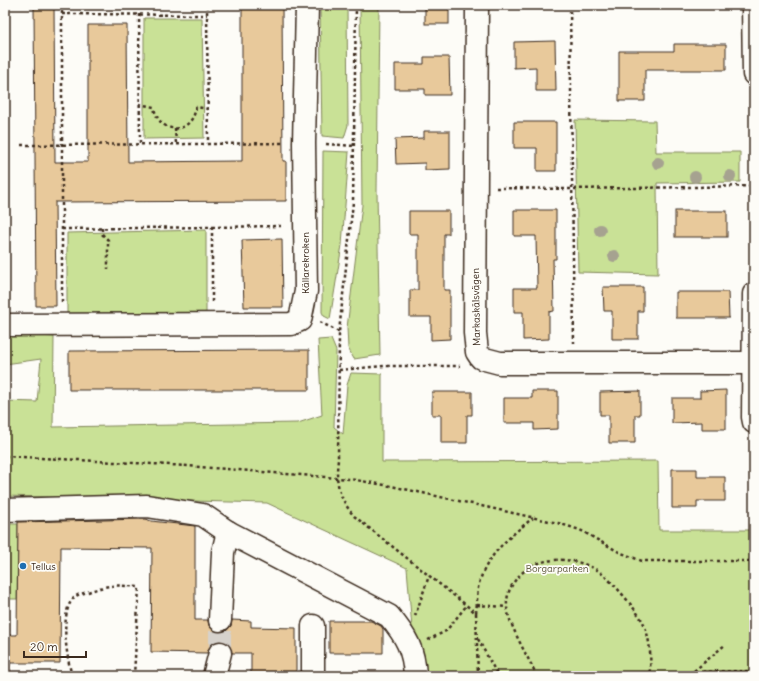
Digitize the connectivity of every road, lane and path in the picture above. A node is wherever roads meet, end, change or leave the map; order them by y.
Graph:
1 (62, 5) edge
2 (207, 5) edge
3 (307, 5) edge
4 (356, 5) edge
5 (476, 5) edge
6 (570, 5) edge
7 (754, 5) edge
8 (62, 14) junction
9 (139, 14) junction
10 (207, 15) junction
11 (754, 74) edge
12 (139, 104) junction
13 (208, 109) junction
14 (175, 128) junction
15 (304, 143) junction
16 (140, 144) junction
17 (176, 144) junction
18 (208, 144) junction
19 (20, 145) dead end
20 (62, 145) junction
21 (355, 146) junction
22 (754, 186) edge
23 (475, 187) junction
24 (571, 189) junction
25 (306, 226) junction
26 (212, 227) junction
27 (102, 228) junction
28 (62, 229) junction
29 (108, 268) dead end
30 (754, 294) edge
31 (212, 324) junction
32 (62, 325) junction
33 (5, 326) edge
34 (477, 352) junction
35 (754, 363) edge
36 (574, 364) junction
37 (339, 370) junction
38 (754, 422) edge
39 (5, 456) edge
40 (336, 477) junction
41 (5, 510) edge
42 (534, 518) junction
43 (228, 532) junction
44 (754, 561) edge
45 (429, 576) junction
46 (467, 605) junction
47 (477, 605) junction
48 (507, 607) junction
49 (5, 611) edge
50 (476, 613) junction
51 (220, 620) tunnel mouth
52 (313, 626) dead end
53 (8, 635) dead end
54 (478, 638) junction
55 (408, 643) junction
56 (726, 644) dead end
57 (220, 653) tunnel mouth
58 (9, 663) dead end
59 (754, 671) edge
60 (693, 672) junction
61 (649, 675) edge
62 (10, 676) edge
63 (72, 676) edge
64 (134, 676) edge
65 (214, 676) edge
66 (313, 676) edge
67 (415, 676) edge
68 (478, 676) edge
69 (498, 676) edge
70 (537, 676) edge

1 - 8 path
2 - 10 path
3 - 15 street, Källarekroken
4 - 21 path
5 - 23 street, Markaskälsvägen
6 - 24 path
7 - 11 street
8 - 9 path
8 - 20 path
9 - 10 path
9 - 12 path
10 - 13 path
12 - 14 path
12 - 16 path
13 - 14 path
13 - 18 path
14 - 17 path
15 - 18 path
15 - 21 path
15 - 25 street, Källarekroken
16 - 17 path
16 - 20 path
17 - 18 path
19 - 20 path
20 - 28 path
21 - 37 path
22 - 24 path
23 - 24 path
23 - 34 street, Markaskälsvägen
24 - 36 path
25 - 26 path
25 - 31 street, Källarekroken
26 - 27 path
26 - 31 path
27 - 28 path
27 - 29 path
28 - 32 path
30 - 35 street
31 - 32 street, Källarekroken
32 - 33 street, Källarekroken
34 - 36 street, Markaskälsvägen
34 - 37 path
35 - 36 street, Markaskälsvägen
35 - 38 street
37 - 40 path
39 - 40 path
40 - 42 path
40 - 45 path
41 - 43 street
42 - 44 path
42 - 47 path
43 - 51 street
43 - 55 street
45 - 46 path
45 - 55 path
46 - 50 path
46 - 55 path
47 - 48 path
47 - 50 path
48 - 61 path
48 - 70 path
49 - 53 path
50 - 54 path
52 - 66 street
54 - 68 path
54 - 69 path
55 - 67 street
56 - 60 path
57 - 65 street
58 - 62 path
59 - 60 path
60 - 61 path
63 - 64 path

